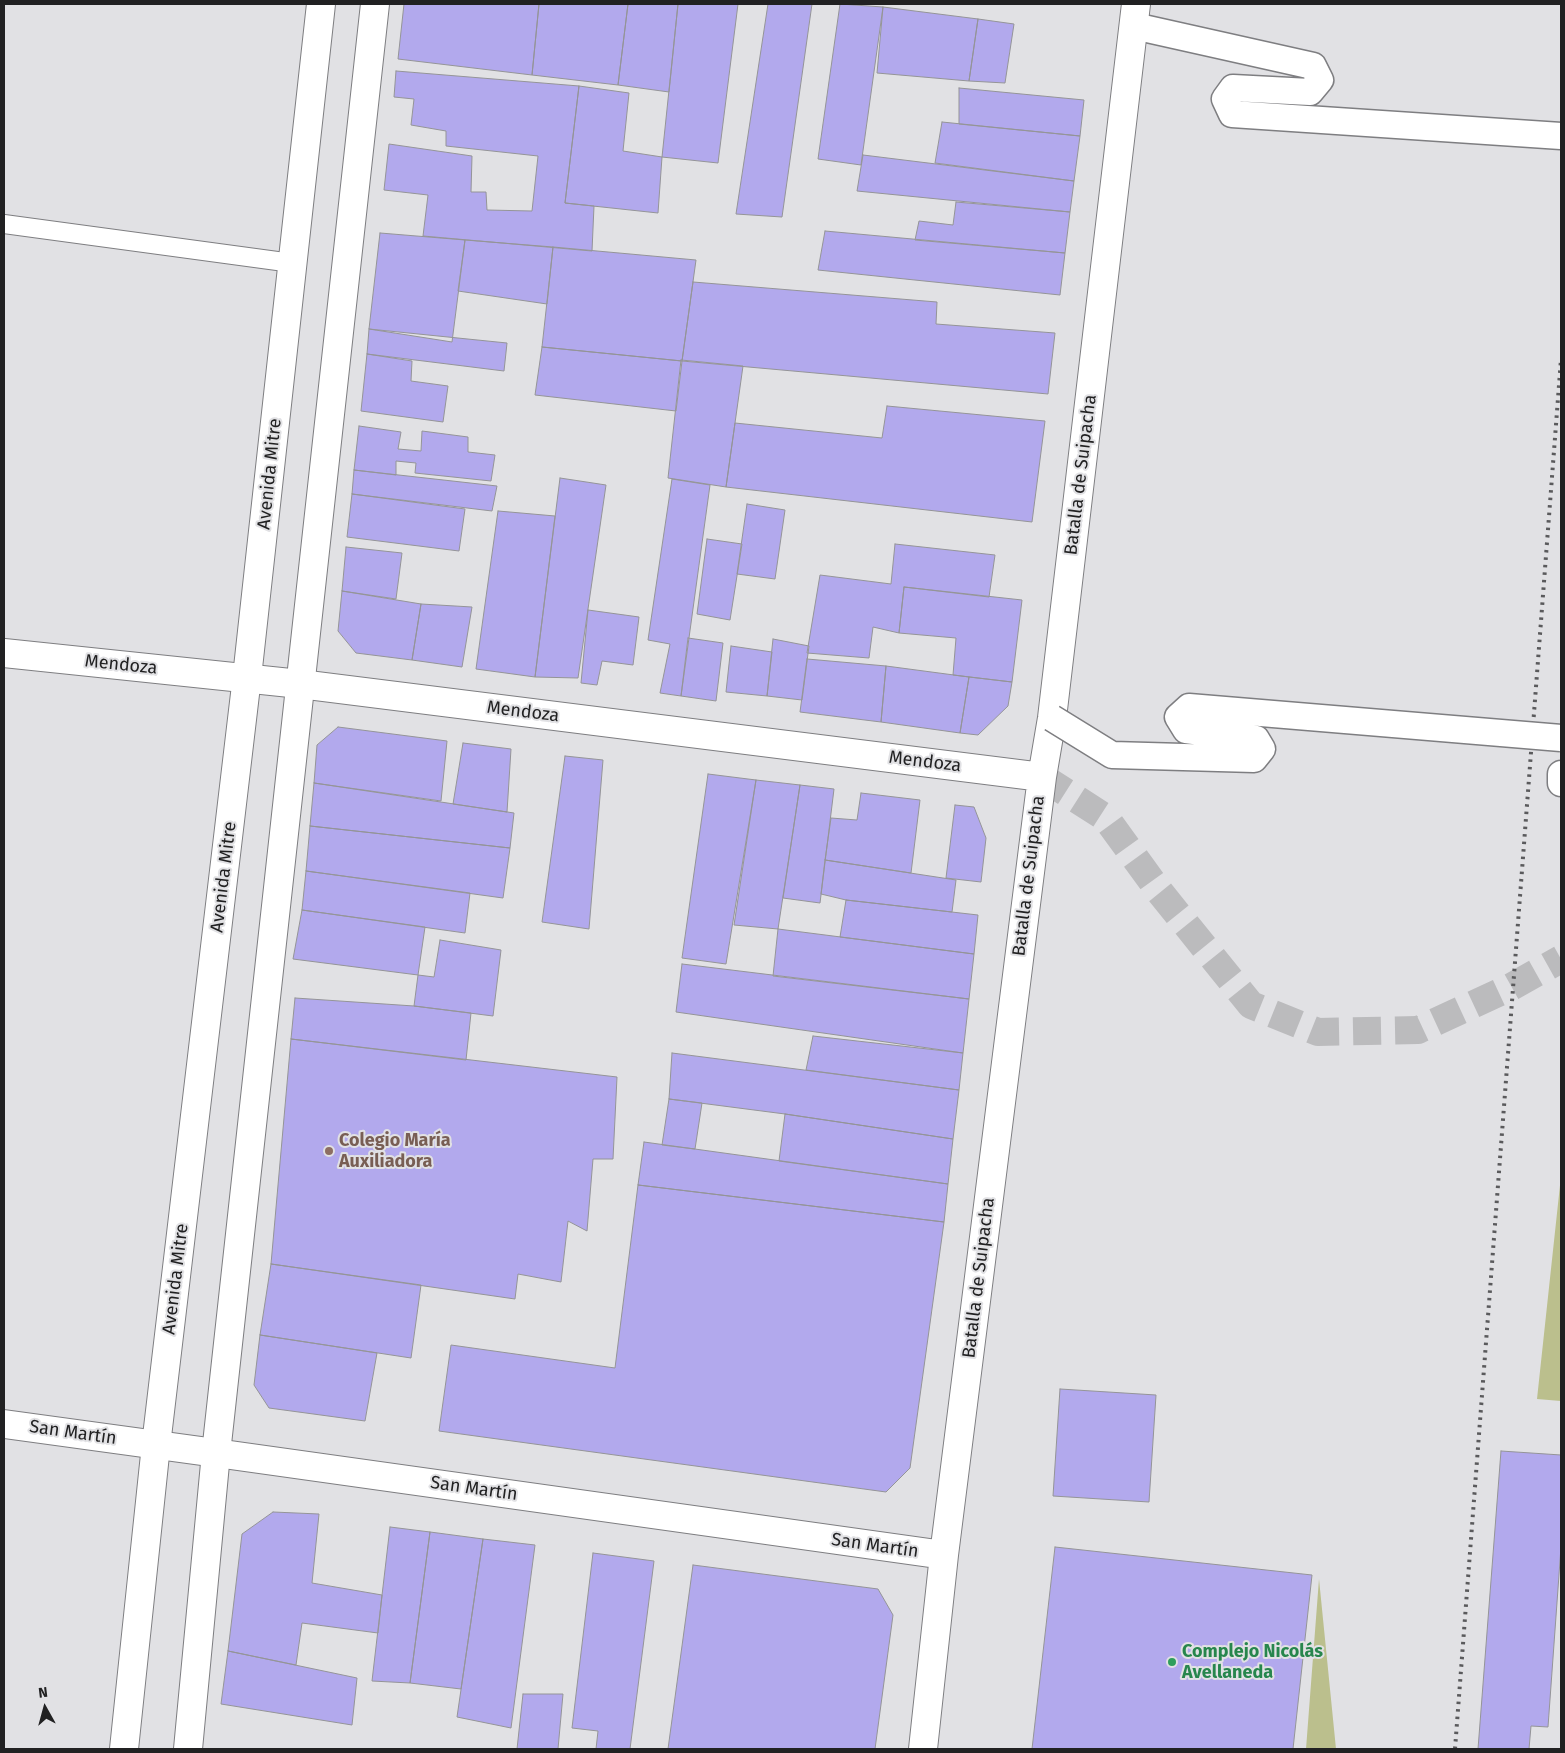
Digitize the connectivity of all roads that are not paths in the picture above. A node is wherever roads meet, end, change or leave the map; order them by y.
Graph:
1 (321, 4) edge
2 (375, 4) edge
3 (1135, 9) edge
4 (1561, 136) edge
5 (4, 224) edge
6 (292, 263) junction
7 (4, 653) edge
8 (248, 677) junction
9 (300, 684) junction
10 (1052, 718) junction
11 (1561, 738) edge
12 (1561, 774) edge
13 (1042, 777) junction
14 (1561, 783) edge
15 (4, 1424) edge
16 (156, 1444) junction
17 (216, 1453) junction
18 (944, 1555) junction
19 (124, 1749) edge
20 (188, 1749) edge
21 (923, 1749) edge

1 - 6 street, Avenida Mitre
2 - 9 street
3 - 4 street
3 - 10 street, Batalla de Suipacha
5 - 6 lane
6 - 8 street, Avenida Mitre
7 - 8 street, Mendoza
8 - 9 street, Mendoza
8 - 16 street, Avenida Mitre
9 - 13 street, Mendoza
9 - 17 street
10 - 11 street, bridge
10 - 13 street, Batalla de Suipacha
12 - 14 street
13 - 18 street, Batalla de Suipacha
15 - 16 street, San Martín
16 - 17 street, San Martín
16 - 19 street, Avenida Mitre
17 - 18 street, San Martín
17 - 20 street
18 - 21 street, Batalla de Suipacha

